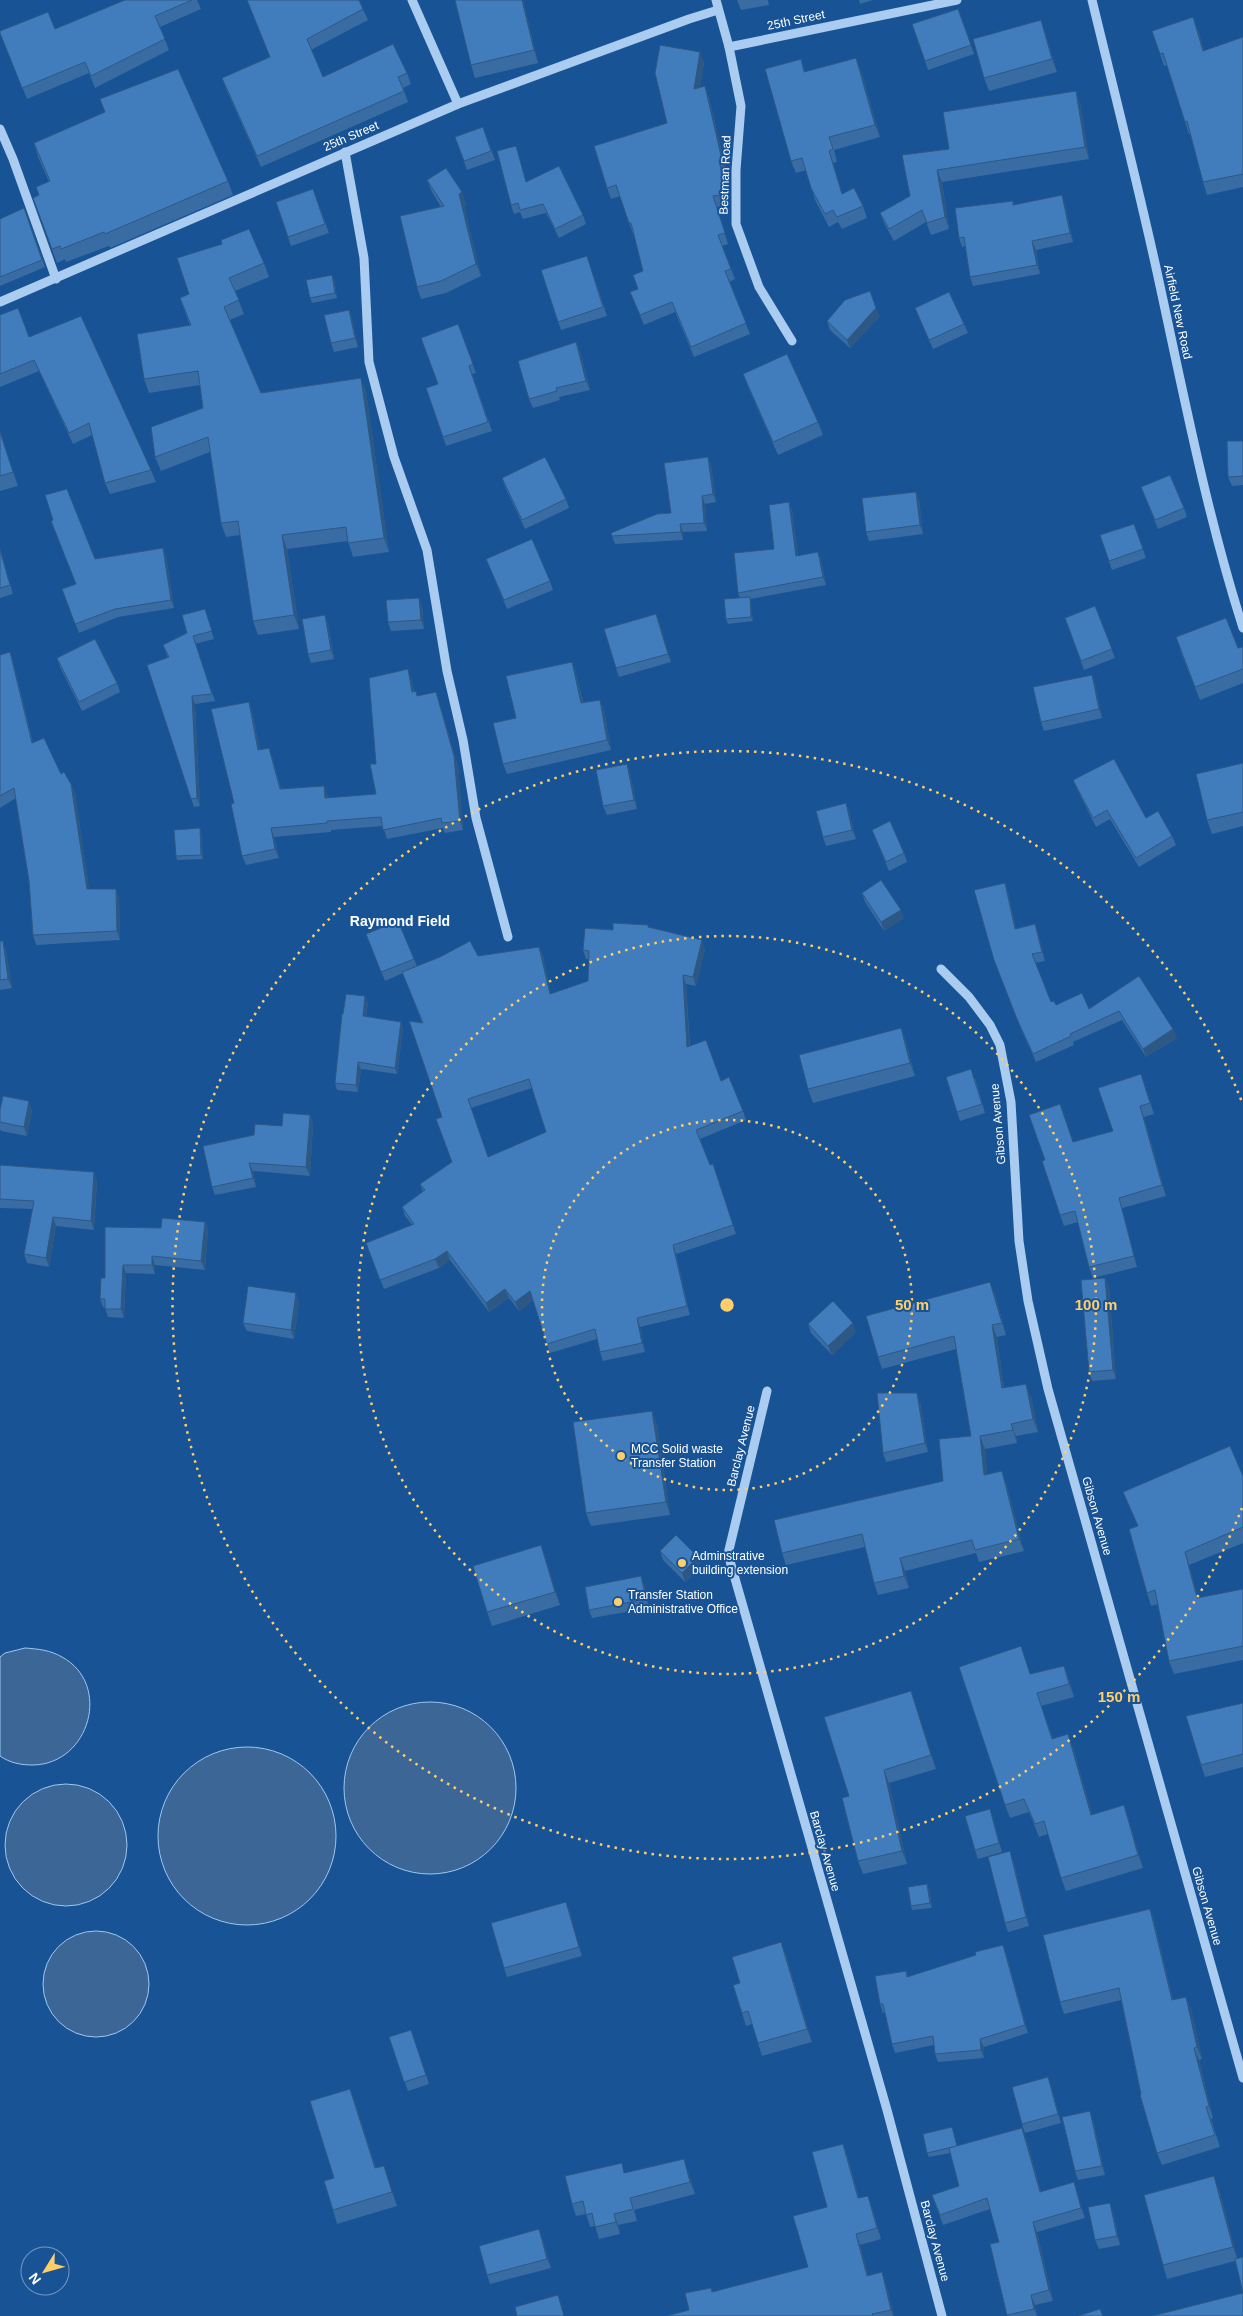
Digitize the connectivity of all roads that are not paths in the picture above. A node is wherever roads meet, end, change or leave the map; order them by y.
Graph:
1 (412, 0) edge
2 (716, 0) edge
3 (957, 0) edge
4 (1092, 0) edge
5 (718, 10) junction
6 (729, 47) junction
7 (458, 104) junction
8 (0, 129) edge
9 (344, 152) junction
10 (56, 279) junction
11 (0, 302) edge
12 (792, 341) dead end
13 (1243, 628) edge
14 (508, 937) dead end
15 (941, 970) dead end
16 (767, 1391) dead end
17 (1243, 2078) edge
18 (942, 2316) edge

1 - 7 street
2 - 5 street, Bestman Road
3 - 6 street, 25th Street
4 - 13 street, Airfield New Road
5 - 6 street, Bestman Road
5 - 7 street, 25th Street
6 - 12 street, Bestman Road
7 - 9 street, 25th Street
8 - 10 street
9 - 10 street, 25th Street
9 - 14 street
10 - 11 street, 25th Street
15 - 17 street, Gibson Avenue
16 - 18 street, Barclay Avenue

